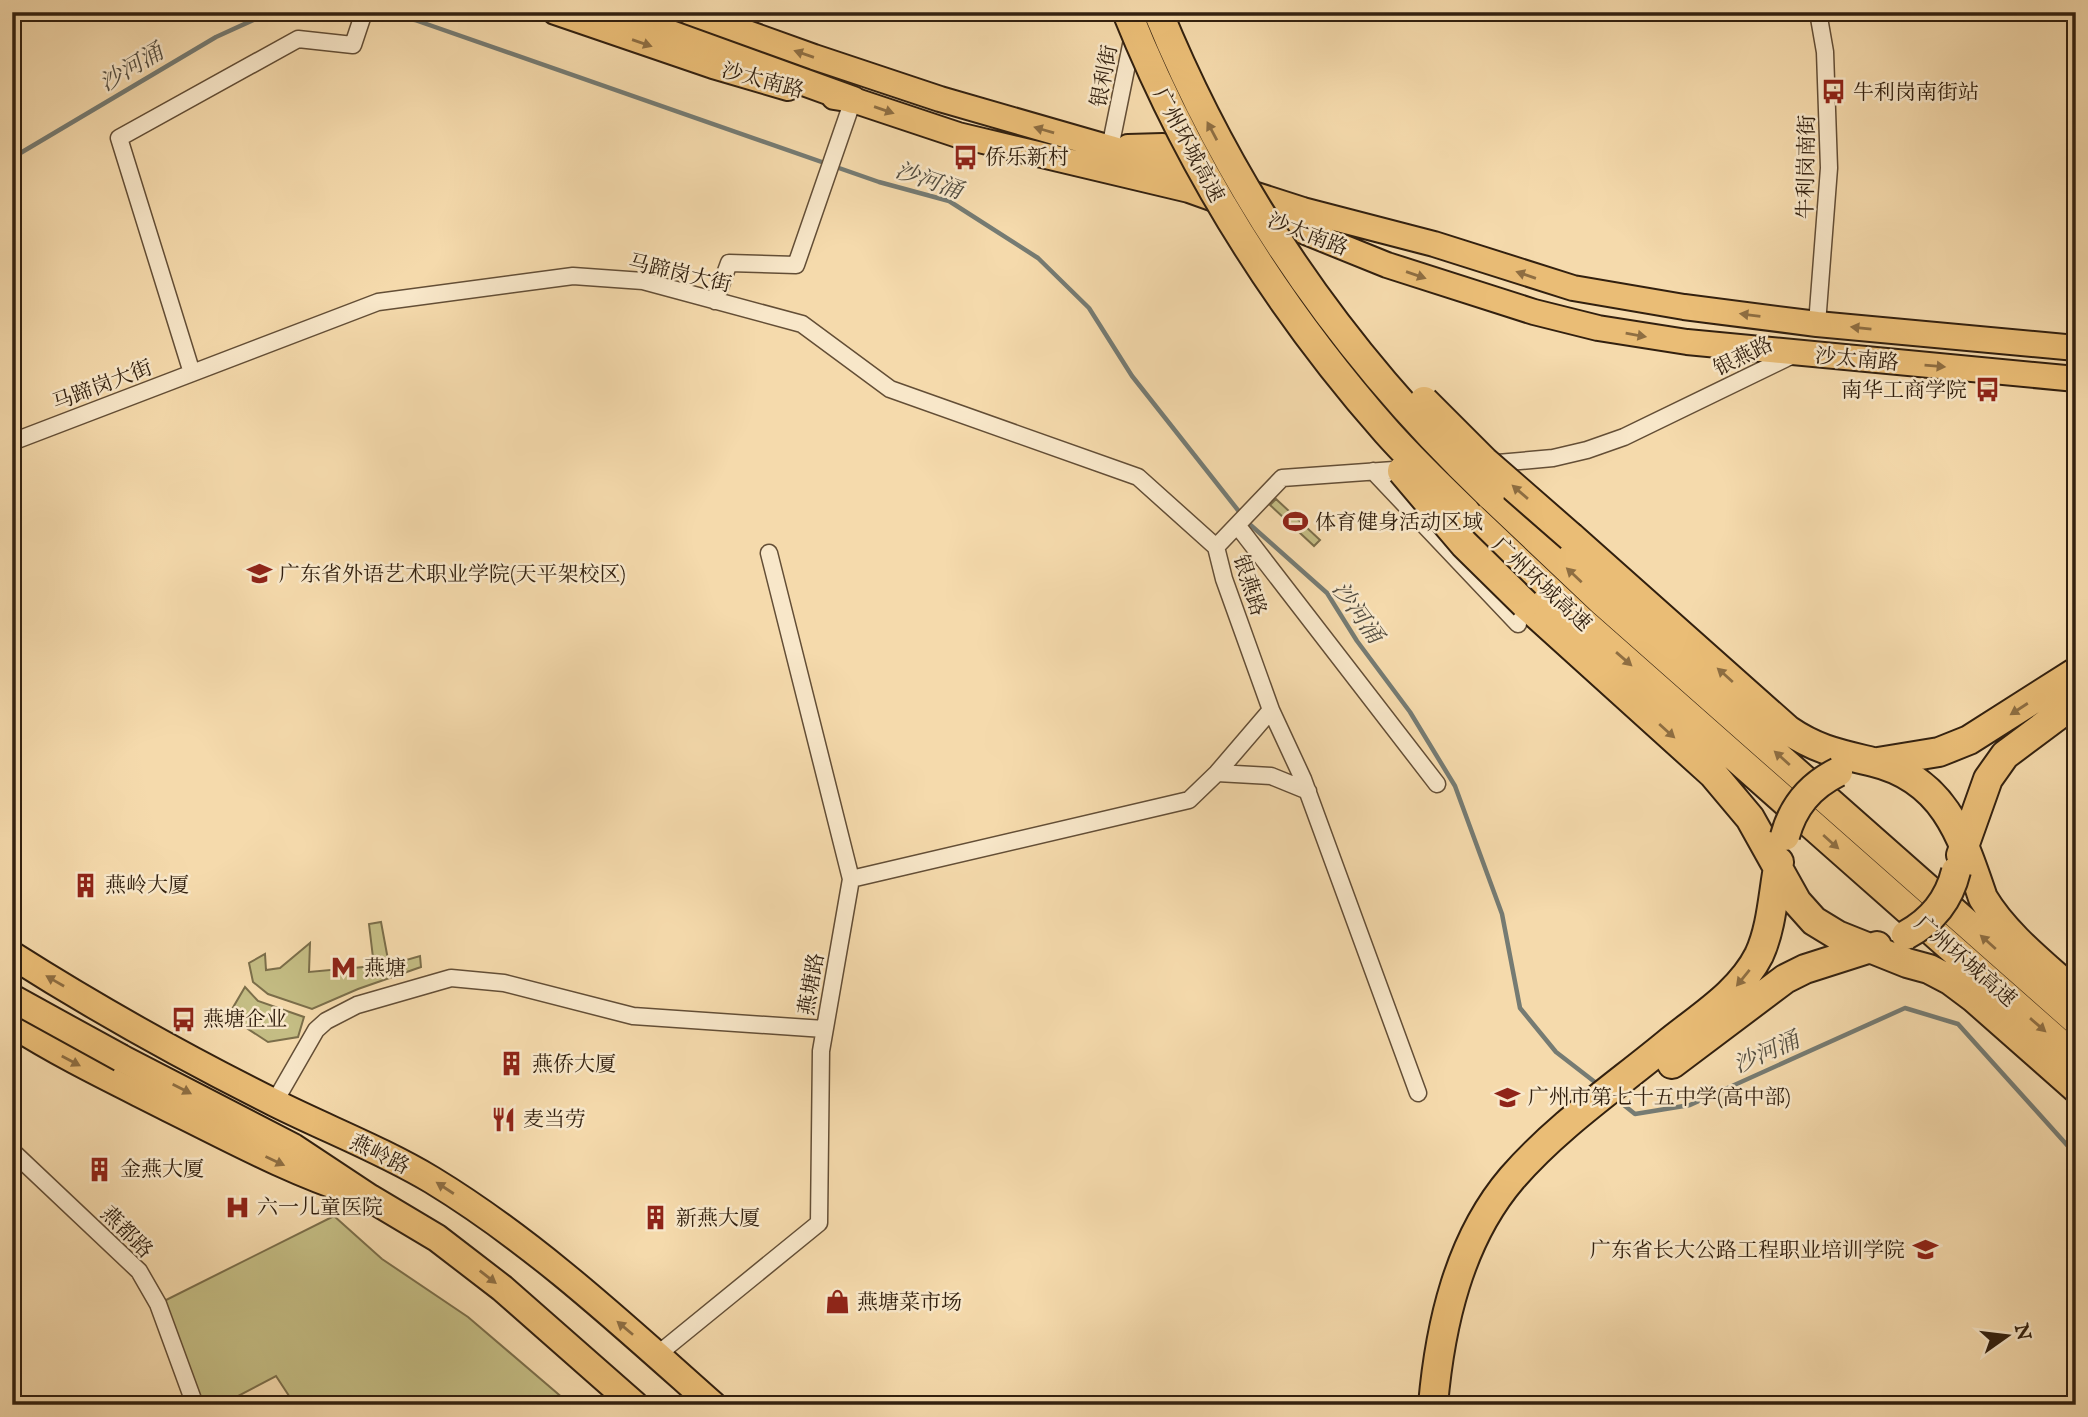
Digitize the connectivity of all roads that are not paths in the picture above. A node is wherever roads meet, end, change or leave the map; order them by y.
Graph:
1 (364, 12) edge
2 (555, 12) edge
3 (610, 12) edge
4 (689, 12) edge
5 (1126, 12) edge
6 (1137, 12) edge
7 (1158, 12) edge
8 (1818, 12) edge
9 (853, 100) junction
10 (1110, 148) junction
11 (1246, 191) junction
12 (1248, 249) junction
13 (715, 301) junction
14 (1817, 324) junction
15 (2076, 348) edge
16 (1797, 353) junction
17 (192, 373) junction
18 (2076, 379) edge
19 (12, 442) edge
20 (1373, 471) junction
21 (1237, 525) junction
22 (1216, 547) junction
23 (769, 553) dead end
24 (1518, 624) dead end
25 (2076, 672) edge
26 (2076, 702) edge
27 (1271, 710) junction
28 (1939, 752) junction
29 (1842, 763) junction
30 (1888, 767) junction
31 (1217, 773) junction
32 (1437, 783) dead end
33 (1308, 791) junction
34 (1750, 818) junction
35 (1965, 864) junction
36 (1784, 878) junction
37 (850, 879) junction
38 (1837, 935) junction
39 (1906, 935) junction
40 (1766, 939) junction
41 (1871, 949) junction
42 (12, 954) edge
43 (1919, 966) junction
44 (1805, 969) junction
45 (2076, 994) edge
46 (12, 998) edge
47 (2076, 1020) edge
48 (12, 1026) edge
49 (824, 1029) junction
50 (2076, 1058) edge
51 (2076, 1088) edge
52 (1418, 1093) dead end
53 (274, 1103) junction
54 (12, 1151) edge
55 (370, 1198) junction
56 (657, 1355) junction
57 (195, 1405) edge
58 (635, 1405) edge
59 (713, 1405) edge
60 (1433, 1405) edge
61 (1453, 1405) edge

1 - 17 street
2 -> 9 main road, 沙太南路
3 - 9 highway
10 -> 4 main road, 沙太南路
5 - 12 highway, 广州环城高速, bridge
6 - 10 street, 银利街
11 -> 7 highway, 广州环城高速, bridge
8 - 14 street, 牛利岗南街
9 - 13 street
9 -> 16 main road, 沙太南路
14 -> 10 main road, 沙太南路
29 -> 11 highway, bridge
47 -> 11 highway, 广州环城高速, bridge
12 -> 34 highway, bridge
12 -> 50 highway, 广州环城高速, bridge
13 - 17 street, 马蹄岗大街
13 - 22 street, 马蹄岗大街
15 -> 14 main road, 沙太南路
16 -> 18 main road, 沙太南路
16 - 20 street, 银燕路
17 - 19 street, 马蹄岗大街
20 - 21 street, 银燕路
20 - 24 street
21 - 22 street, 银燕路
21 - 32 street
22 - 27 street, 银燕路
23 - 37 street, 燕塘路
25 -> 28 highway
26 - 35 highway
27 - 31 street
27 - 33 street, 银燕路
28 - 29 highway
28 - 30 highway
29 - 30 highway
29 - 36 highway, bridge
30 - 35 highway
31 - 33 street
31 - 37 street
33 - 52 street, 银燕路
34 - 36 highway
34 - 40 highway
35 - 39 highway, bridge
35 - 45 highway
36 - 38 highway
36 - 40 highway
37 - 49 street, 燕塘路
38 - 39 highway
38 - 41 highway
39 - 41 highway
40 -> 60 highway
41 - 43 highway
41 - 44 highway
53 -> 42 highway, 燕岭路
43 - 44 highway
43 - 51 highway
44 - 61 highway
46 -> 55 highway, bridge
48 -> 55 main road, 燕岭路
49 - 53 street
49 - 56 street, 燕塘路
56 -> 53 highway, 燕岭路
54 - 57 street, 燕都路
55 -> 58 highway, 燕岭路
56 - 59 highway, 燕岭路

